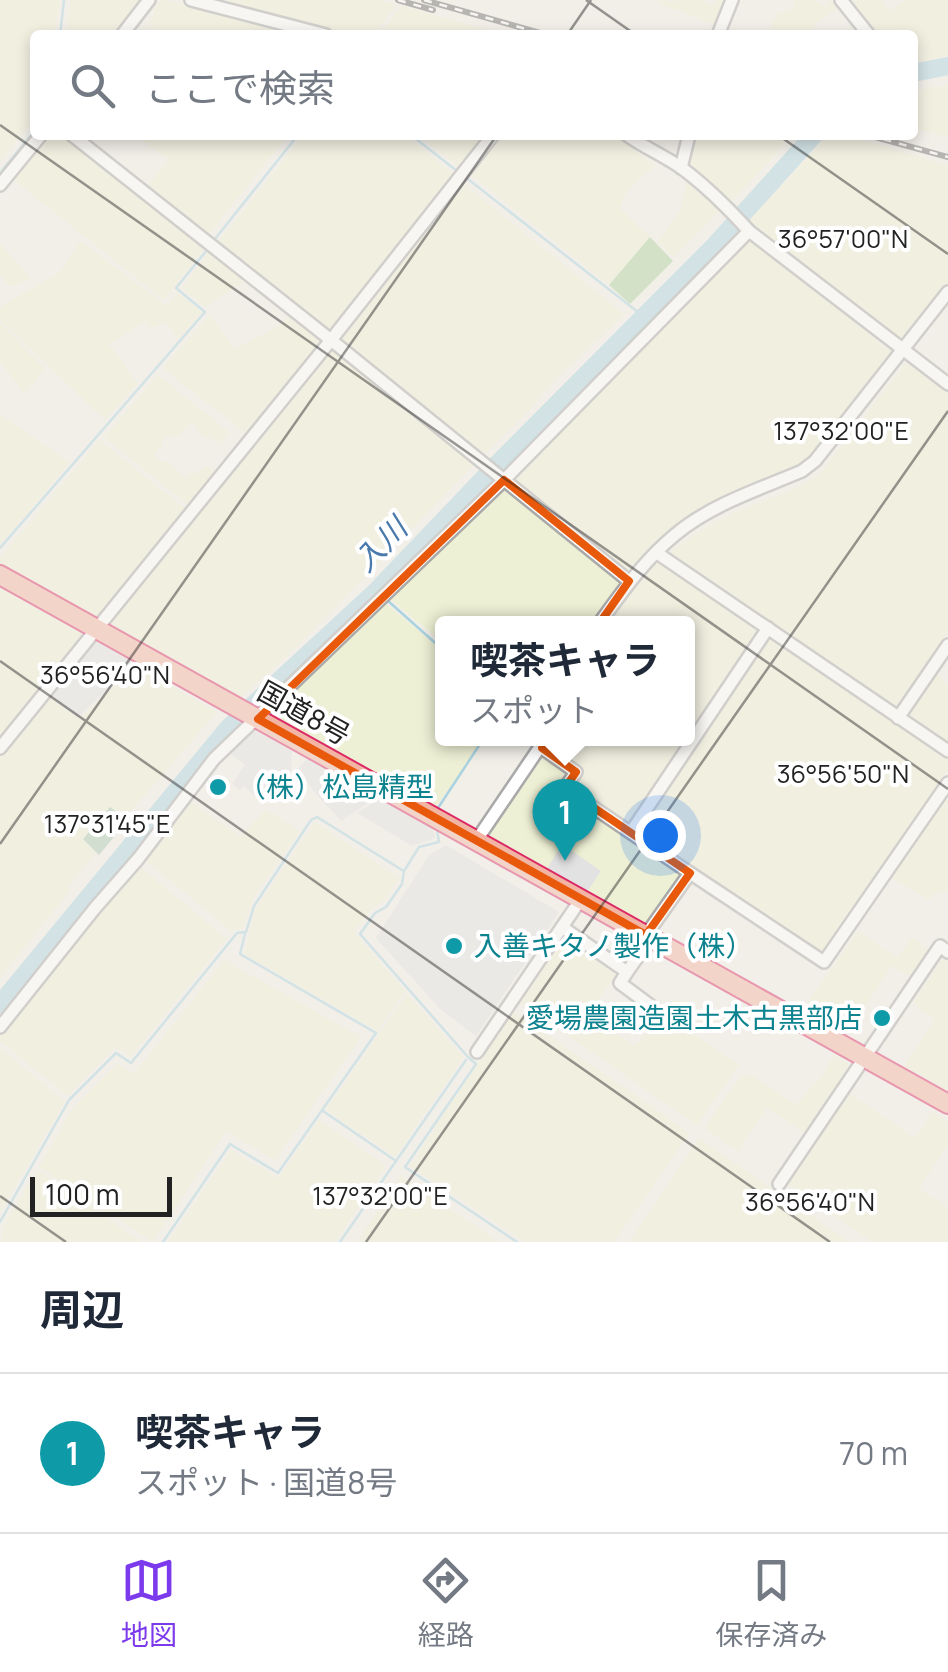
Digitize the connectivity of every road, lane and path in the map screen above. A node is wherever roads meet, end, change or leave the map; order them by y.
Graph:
1 (149, 0) edge
2 (191, 0) edge
3 (732, 0) edge
4 (841, 0) edge
5 (126, 30) edge
6 (307, 30) edge
7 (720, 30) edge
8 (866, 30) edge
9 (37, 140) edge
10 (78, 140) edge
11 (489, 140) edge
12 (634, 140) edge
13 (688, 140) edge
14 (681, 168) junction
15 (0, 185) edge
16 (749, 232) junction
17 (948, 292) edge
18 (331, 340) junction
19 (901, 350) junction
20 (948, 384) edge
21 (504, 480) junction
22 (657, 552) junction
23 (0, 575) edge
24 (629, 581) junction
25 (605, 616) edge
26 (768, 628) junction
27 (96, 629) junction
28 (948, 644) edge
29 (258, 718) junction
30 (898, 718) junction
31 (695, 737) edge
32 (542, 746) edge
33 (547, 746) edge
34 (689, 746) edge
35 (0, 748) edge
36 (948, 751) edge
37 (948, 783) edge
38 (631, 832) junction
39 (476, 841) junction
40 (690, 873) junction
41 (581, 900) junction
42 (562, 927) junction
43 (648, 937) junction
44 (948, 952) edge
45 (628, 972) junction
46 (655, 1009) dead end
47 (0, 1027) edge
48 (477, 1052) dead end
49 (864, 1057) junction
50 (948, 1104) edge
51 (779, 1184) dead end

1 - 5 street
2 - 6 street
3 - 7 street
4 - 8 street
9 - 15 street
10 - 18 street
11 - 18 street
12 - 14 street
13 - 14 street
14 - 16 street
16 - 19 street
16 - 21 street
17 - 19 street
18 - 21 street
18 - 27 street
19 - 20 street
19 - 22 street
21 - 24 street
21 - 29 street
22 - 24 street
22 - 26 street
23 - 27 highway, 国道8号
24 - 25 street
26 - 30 street
26 - 31 street
27 - 29 highway, 国道8号
27 - 35 street
28 - 30 street
29 - 39 highway, 国道8号
29 - 47 street
30 - 36 street
32 - 39 street
33 - 38 street
34 - 38 street
37 - 40 street
38 - 40 street
39 - 41 highway, 国道8号
40 - 43 street
41 - 42 street
41 - 43 highway, 国道8号
42 - 45 street
42 - 48 street
43 - 45 street
43 - 49 highway, 国道8号
44 - 49 street
45 - 46 street
49 - 50 highway, 国道8号
49 - 51 street

